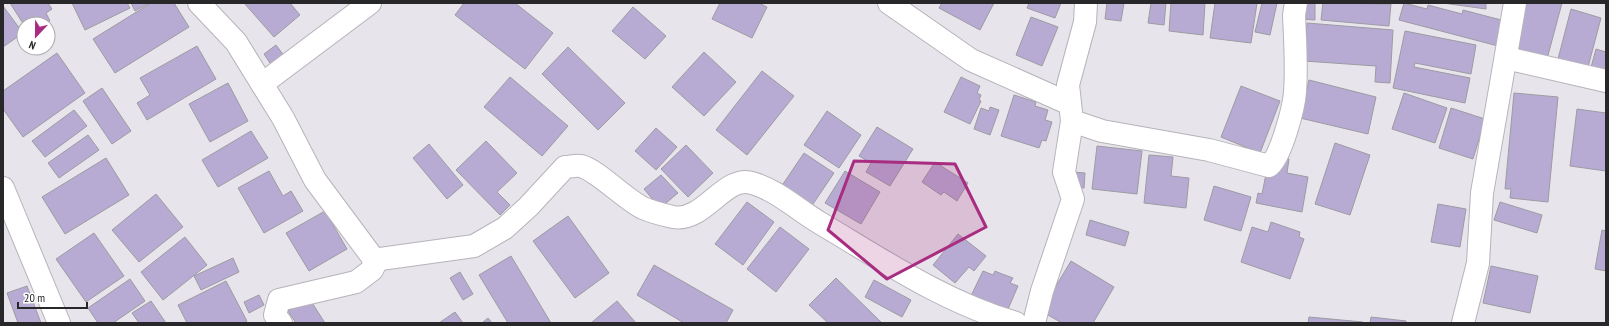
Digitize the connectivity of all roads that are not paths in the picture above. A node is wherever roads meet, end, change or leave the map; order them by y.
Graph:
1 (200, 3) edge
2 (370, 3) edge
3 (889, 3) edge
4 (1086, 3) edge
5 (1296, 3) edge
6 (1515, 3) edge
7 (1506, 58) junction
8 (1606, 81) edge
9 (262, 84) junction
10 (1071, 113) junction
11 (3, 188) edge
12 (373, 260) junction
13 (59, 323) edge
14 (281, 323) edge
15 (1016, 323) edge
16 (1034, 323) edge
17 (1464, 323) edge

1 - 9 street
2 - 9 street
3 - 10 street
4 - 10 street
5 - 10 street
6 - 7 street
7 - 8 street
7 - 17 street
9 - 12 street
10 - 16 street
11 - 13 street
12 - 14 street
12 - 15 street

